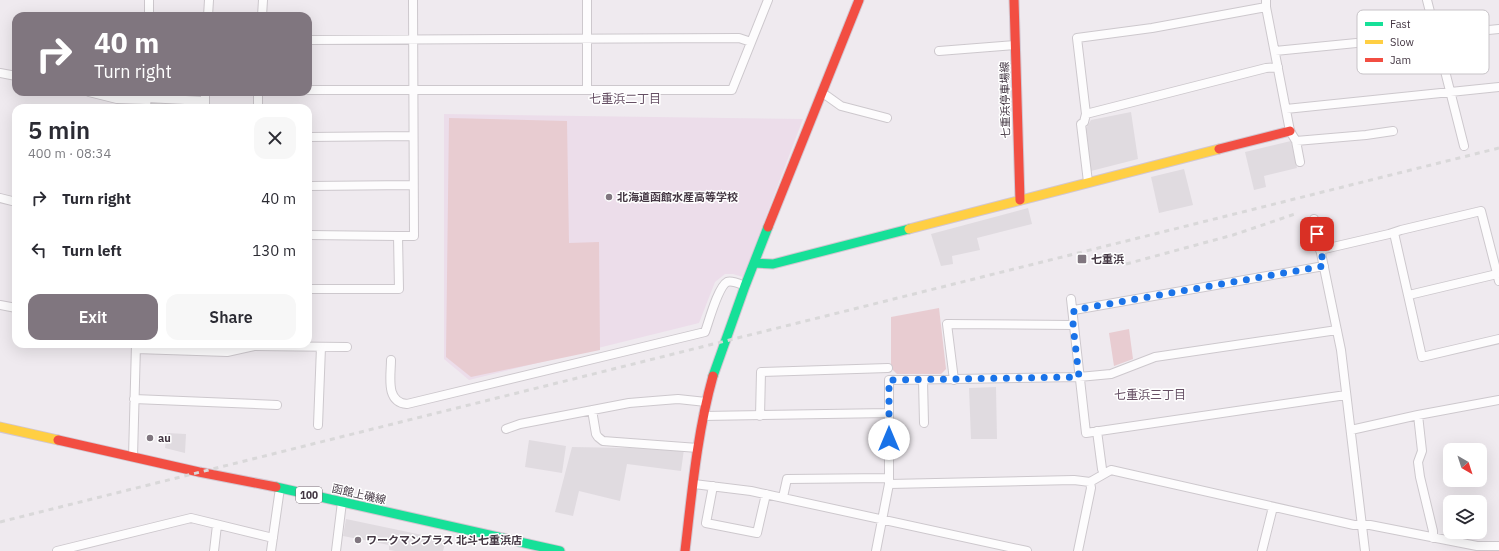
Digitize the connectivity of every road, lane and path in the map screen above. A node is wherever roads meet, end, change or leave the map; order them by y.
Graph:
1 (149, 0) edge
2 (209, 0) edge
3 (263, 0) edge
4 (413, 0) edge
5 (587, 0) edge
6 (768, 0) edge
7 (859, 0) edge
8 (1014, 0) edge
9 (1427, 0) edge
10 (1266, 4) edge
11 (1430, 10) edge
12 (149, 12) edge
13 (208, 12) edge
14 (262, 12) edge
15 (1499, 30) edge
16 (1489, 31) edge
17 (413, 39) junction
18 (588, 39) junction
19 (312, 40) edge
20 (751, 42) junction
21 (1357, 43) edge
22 (1015, 45) junction
23 (939, 51) dead end
24 (1275, 51) junction
25 (1278, 67) junction
26 (0, 73) edge
27 (1446, 74) edge
28 (12, 75) edge
29 (1499, 87) edge
30 (587, 89) junction
31 (312, 90) edge
32 (413, 90) junction
33 (1451, 92) junction
34 (105, 96) edge
35 (827, 96) dead end
36 (146, 99) edge
37 (195, 104) edge
38 (1286, 109) junction
39 (1086, 114) junction
40 (887, 118) dead end
41 (1290, 131) junction
42 (1393, 131) dead end
43 (413, 136) junction
44 (312, 137) edge
45 (1296, 141) junction
46 (1464, 146) dead end
47 (1300, 162) dead end
48 (1088, 182) junction
49 (413, 185) junction
50 (312, 186) edge
51 (0, 198) edge
52 (1020, 200) junction
53 (12, 201) edge
54 (1314, 219) dead end
55 (1394, 233) junction
56 (312, 235) edge
57 (398, 236) junction
58 (1320, 250) junction
59 (754, 263) junction
60 (1324, 266) junction
61 (1498, 277) edge
62 (745, 286) junction
63 (312, 288) edge
64 (1409, 295) junction
65 (1071, 299) dead end
66 (0, 305) edge
67 (12, 307) edge
68 (1074, 310) junction
69 (1073, 325) junction
70 (1337, 330) junction
71 (1499, 339) edge
72 (312, 347) edge
73 (321, 347) junction
74 (347, 347) dead end
75 (136, 348) edge
76 (166, 348) edge
77 (245, 348) edge
78 (391, 360) dead end
79 (888, 368) dead end
80 (1079, 377) junction
81 (923, 380) junction
82 (954, 380) junction
83 (1346, 395) junction
84 (134, 399) junction
85 (1499, 400) edge
86 (706, 402) junction
87 (277, 405) dead end
88 (592, 410) junction
89 (889, 412) junction
90 (1418, 415) junction
91 (703, 416) junction
92 (760, 416) junction
93 (924, 423) dead end
94 (318, 425) dead end
95 (0, 427) edge
96 (506, 429) dead end
97 (1350, 430) junction
98 (1097, 431) junction
99 (698, 448) junction
100 (133, 456) junction
101 (1104, 474) junction
102 (889, 481) junction
103 (1090, 482) junction
104 (694, 484) junction
105 (713, 486) junction
106 (280, 488) junction
107 (766, 494) junction
108 (783, 498) junction
109 (342, 502) junction
110 (1273, 507) junction
111 (883, 520) junction
112 (217, 525) junction
113 (1362, 525) junction
114 (273, 538) junction
115 (1433, 538) junction
116 (1454, 542) junction
117 (1499, 546) edge
118 (90, 547) edge
119 (57, 551) edge
120 (214, 551) edge
121 (271, 551) edge
122 (336, 551) edge
123 (560, 551) edge
124 (685, 551) edge
125 (876, 551) edge
126 (1028, 551) edge
127 (1078, 551) edge
128 (1262, 551) edge
129 (1365, 551) edge
130 (1454, 551) edge

1 - 12 street
2 - 13 street
3 - 14 street
4 - 17 street
5 - 18 street
6 - 20 street
7 - 59 street
8 - 22 street, 七重浜停車場線
9 - 11 street
10 - 24 street
10 - 39 street
15 - 16 street
17 - 18 street
17 - 19 street
17 - 32 street
18 - 20 street
18 - 30 street
20 - 30 street
21 - 24 street
22 - 23 street
22 - 52 street, 七重浜停車場線
24 - 25 street
25 - 38 street
25 - 39 street
26 - 28 street
27 - 33 street
29 - 33 street
30 - 32 street
31 - 32 street
32 - 43 street
33 - 38 street
33 - 46 street
34 - 36 street
35 - 40 street
36 - 37 street
38 - 41 street
39 - 48 street
41 - 45 street
41 - 48 street
42 - 45 street
43 - 44 street
43 - 49 street
45 - 47 street
48 - 52 street
49 - 50 street
49 - 57 street
51 - 53 street
52 - 59 street
54 - 58 street
55 - 58 street
55 - 61 street
55 - 64 street
56 - 57 street
57 - 63 street
58 - 60 street
59 - 62 street
60 - 68 street
60 - 70 street
61 - 64 street
62 - 78 street
62 - 86 street
64 - 71 street
65 - 68 street
66 - 67 street
68 - 69 street
69 - 80 street
69 - 82 street
70 - 80 street
70 - 83 street
72 - 73 street
73 - 74 street
73 - 94 street
75 - 84 street
76 - 77 street
79 - 92 street
80 - 82 street
80 - 98 street
81 - 82 street
81 - 89 street
81 - 93 street
83 - 97 street
83 - 98 street
84 - 87 street
84 - 100 street
85 - 90 street
86 - 88 street
86 - 91 street
88 - 96 street
88 - 99 street
89 - 92 street
89 - 102 street
90 - 97 street
90 - 115 street
91 - 92 street
91 - 99 street
95 - 100 street, 函館上磯線 / 100
97 - 113 street
98 - 101 street
99 - 104 street
100 - 106 street, 函館上磯線 / 100
101 - 103 street
101 - 110 street
102 - 103 street
102 - 108 street
102 - 111 street
103 - 127 street
104 - 105 street
104 - 124 street
105 - 107 street
105 - 107 street
106 - 109 street, 函館上磯線 / 100
106 - 114 street
107 - 108 street
108 - 111 street
109 - 122 street
109 - 123 street, 函館上磯線 / 100
110 - 113 street
110 - 128 street
111 - 125 street
111 - 126 street
112 - 114 street
112 - 118 street
112 - 120 street
113 - 115 street
113 - 129 street
114 - 121 street
115 - 116 street
116 - 117 street
116 - 130 street
118 - 119 street

